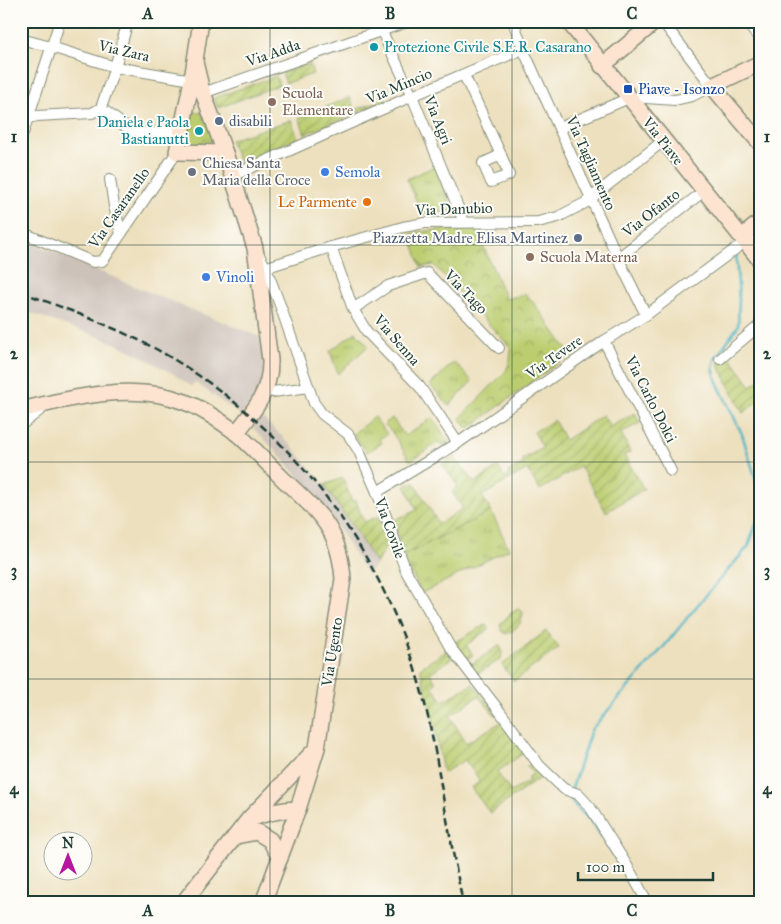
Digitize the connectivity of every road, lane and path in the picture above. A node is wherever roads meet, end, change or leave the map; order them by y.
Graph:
1 (60, 21) edge
2 (128, 21) edge
3 (200, 21) edge
4 (409, 21) edge
5 (513, 21) edge
6 (568, 21) edge
7 (656, 21) edge
8 (662, 21) edge
9 (745, 21) edge
10 (380, 26) edge
11 (21, 39) edge
12 (760, 39) edge
13 (51, 47) junction
14 (523, 49) junction
15 (195, 62) junction
16 (760, 63) edge
17 (602, 66) junction
18 (115, 67) junction
19 (464, 75) junction
20 (192, 80) junction
21 (712, 86) junction
22 (412, 96) junction
23 (629, 98) junction
24 (206, 100) junction
25 (186, 106) junction
26 (101, 108) junction
27 (25, 117) edge
28 (559, 128) junction
29 (181, 132) junction
30 (21, 139) edge
31 (663, 140) junction
32 (760, 143) edge
33 (177, 152) junction
34 (225, 153) junction
35 (500, 156) dead end
36 (232, 176) junction
37 (110, 179) dead end
38 (704, 191) junction
39 (591, 197) junction
40 (464, 222) junction
41 (760, 222) edge
42 (21, 232) edge
43 (121, 234) junction
44 (749, 241) edge
45 (331, 247) junction
46 (618, 258) junction
47 (760, 260) edge
48 (262, 269) junction
49 (353, 309) junction
50 (646, 315) junction
51 (760, 325) edge
52 (604, 341) junction
53 (499, 348) dead end
54 (720, 359) dead end
55 (309, 387) junction
56 (273, 392) dead end
57 (49, 403) junction
58 (21, 410) edge
59 (21, 425) edge
60 (236, 433) junction
61 (458, 443) junction
62 (671, 471) dead end
63 (377, 492) junction
64 (317, 748) junction
65 (298, 809) junction
66 (248, 820) junction
67 (236, 836) junction
68 (280, 858) junction
69 (183, 903) edge
70 (263, 903) edge
71 (648, 903) edge

1 - 13 street
2 - 18 street
3 - 15 street
4 - 10 street, Via Adda
5 - 14 street, Via Tagliamento
6 - 17 street, Via Piave
7 - 17 street
8 - 21 street
9 - 12 street
10 - 22 street, Via Agri
10 - 24 street, Via Adda
11 - 13 street, Via Zara
13 - 18 street, Via Zara
13 - 27 street
14 - 19 street, Via Mincio
14 - 28 street, Via Tagliamento
15 - 20 street
15 - 24 street, Via Covile
16 - 21 street
17 - 23 street, Via Piave
18 - 20 street, Via Zara
18 - 26 street
19 - 22 street, Via Mincio
19 - 35 street
20 - 25 street
21 - 23 street
21 - 32 street
22 - 36 street, Via Mincio
22 - 40 street, Via Agri
23 - 28 street
23 - 31 street, Via Piave
24 - 25 street
24 - 34 street, Via Covile
25 - 29 street
26 - 27 street
26 - 29 street
27 - 30 street
28 - 39 street, Via Tagliamento
29 - 33 street
31 - 38 street, Via Piave
31 - 39 street, Via Danubio
33 - 34 street
33 - 43 street, Via Casaranello
34 - 36 street, Via Covile
36 - 48 street, Via Covile
37 - 43 street
38 - 44 street, Via Piave
38 - 46 street, Via Ofanto
39 - 40 street, Via Danubio
39 - 46 street, Via Tagliamento
40 - 45 street, Via Danubio
41 - 44 street
42 - 43 street, Via Casaranello
44 - 47 street, Via Piave
44 - 50 street, Via Tevere
45 - 48 street, Via Danubio
45 - 49 street, Via Senna
46 - 50 street, Via Tagliamento
48 - 55 street, Via Covile
48 - 60 street
49 - 53 street, Via Tago
49 - 61 street, Via Senna
50 - 52 street, Via Tevere
51 - 54 street
52 - 61 street, Via Tevere
52 - 62 street, Via Carlo Dolci
55 - 56 street
55 - 63 street, Via Covile
57 - 58 street, Via Ugento
57 - 59 street
57 - 60 street, Via Ugento
60 - 64 street, Via Ugento
61 - 63 street, Via Tevere
63 - 71 street, Via Covile
64 - 65 street, Via Ugento
64 - 66 street
65 - 66 street
65 - 68 street, Via Ugento
66 - 67 street
67 - 68 street
67 - 69 street
68 - 70 street, Via Ugento

